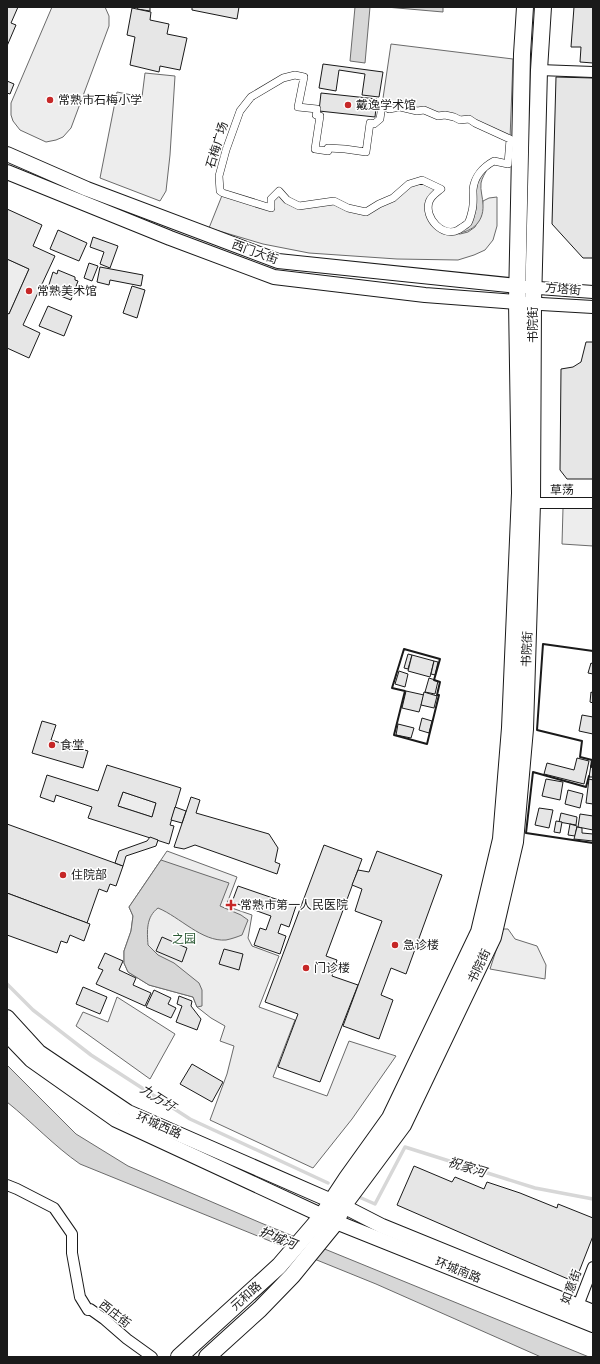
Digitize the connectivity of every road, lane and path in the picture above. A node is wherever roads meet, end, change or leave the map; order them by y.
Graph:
1 (525, 7) edge
2 (543, 7) edge
3 (539, 70) junction
4 (593, 72) edge
5 (438, 116) joint
6 (7, 154) edge
7 (7, 172) edge
8 (526, 287) junction
9 (593, 292) edge
10 (525, 303) junction
11 (593, 307) edge
12 (532, 503) junction
13 (593, 503) edge
14 (7, 1017) edge
15 (7, 1035) edge
16 (7, 1185) edge
17 (338, 1203) junction
18 (329, 1219) junction
19 (314, 1236) junction
20 (593, 1267) edge
21 (576, 1311) junction
22 (593, 1312) edge
23 (593, 1325) edge
24 (152, 1357) edge
25 (179, 1357) edge
26 (207, 1357) edge

1 - 8 main road, 书院街
2 - 3 main road, 书院街
3 - 4 street
3 - 8 main road, 书院街
5 - 5 street, 石梅广场
6 - 8 main road, 西门大街
7 - 10 main road, 西门大街
8 - 9 street, 方塔街
8 - 10 main road, 书院街
10 - 11 street, 方塔街
10 - 12 main road, 书院街
10 - 17 main road, 书院街
12 - 13 street, 草荡
12 - 17 main road, 书院街
14 - 17 main road, 环城西路
15 - 18 main road, 环城西路
16 - 24 street, 西庄街
17 - 18 main road, 书院街
17 - 21 main road, 环城南路
18 - 19 main road, 书院街
18 - 21 main road, 环城南路
19 - 25 main road, 元和路
19 - 26 main road, 元和路
20 - 21 street, 如意街
21 - 22 main road, 环城南路
21 - 23 main road, 环城南路

